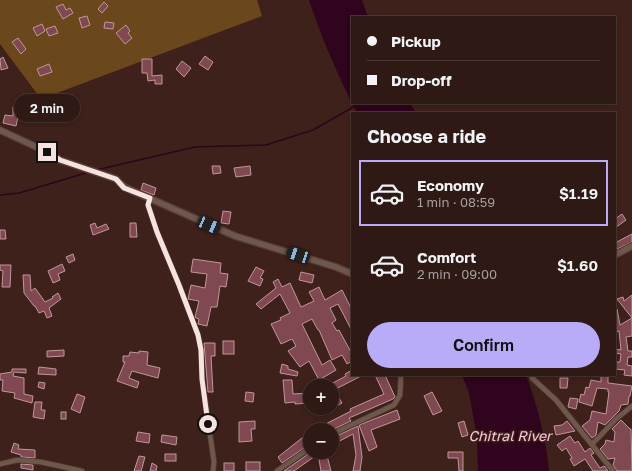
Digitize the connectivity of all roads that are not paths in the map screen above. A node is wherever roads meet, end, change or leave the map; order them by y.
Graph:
1 (0, 130) edge
2 (150, 198) junction
3 (632, 246) edge
4 (616, 254) edge
5 (351, 274) edge
6 (400, 376) edge
7 (532, 376) edge
8 (632, 406) edge
9 (339, 431) edge
10 (592, 444) junction
11 (303, 453) edge
12 (0, 464) edge
13 (82, 471) edge
14 (213, 471) edge
15 (277, 471) edge
16 (613, 471) edge

1 - 2 street
2 - 5 street
2 - 14 street
3 - 4 street
6 - 9 street
7 - 10 street
8 - 10 street
10 - 16 street
11 - 15 street
12 - 13 street

